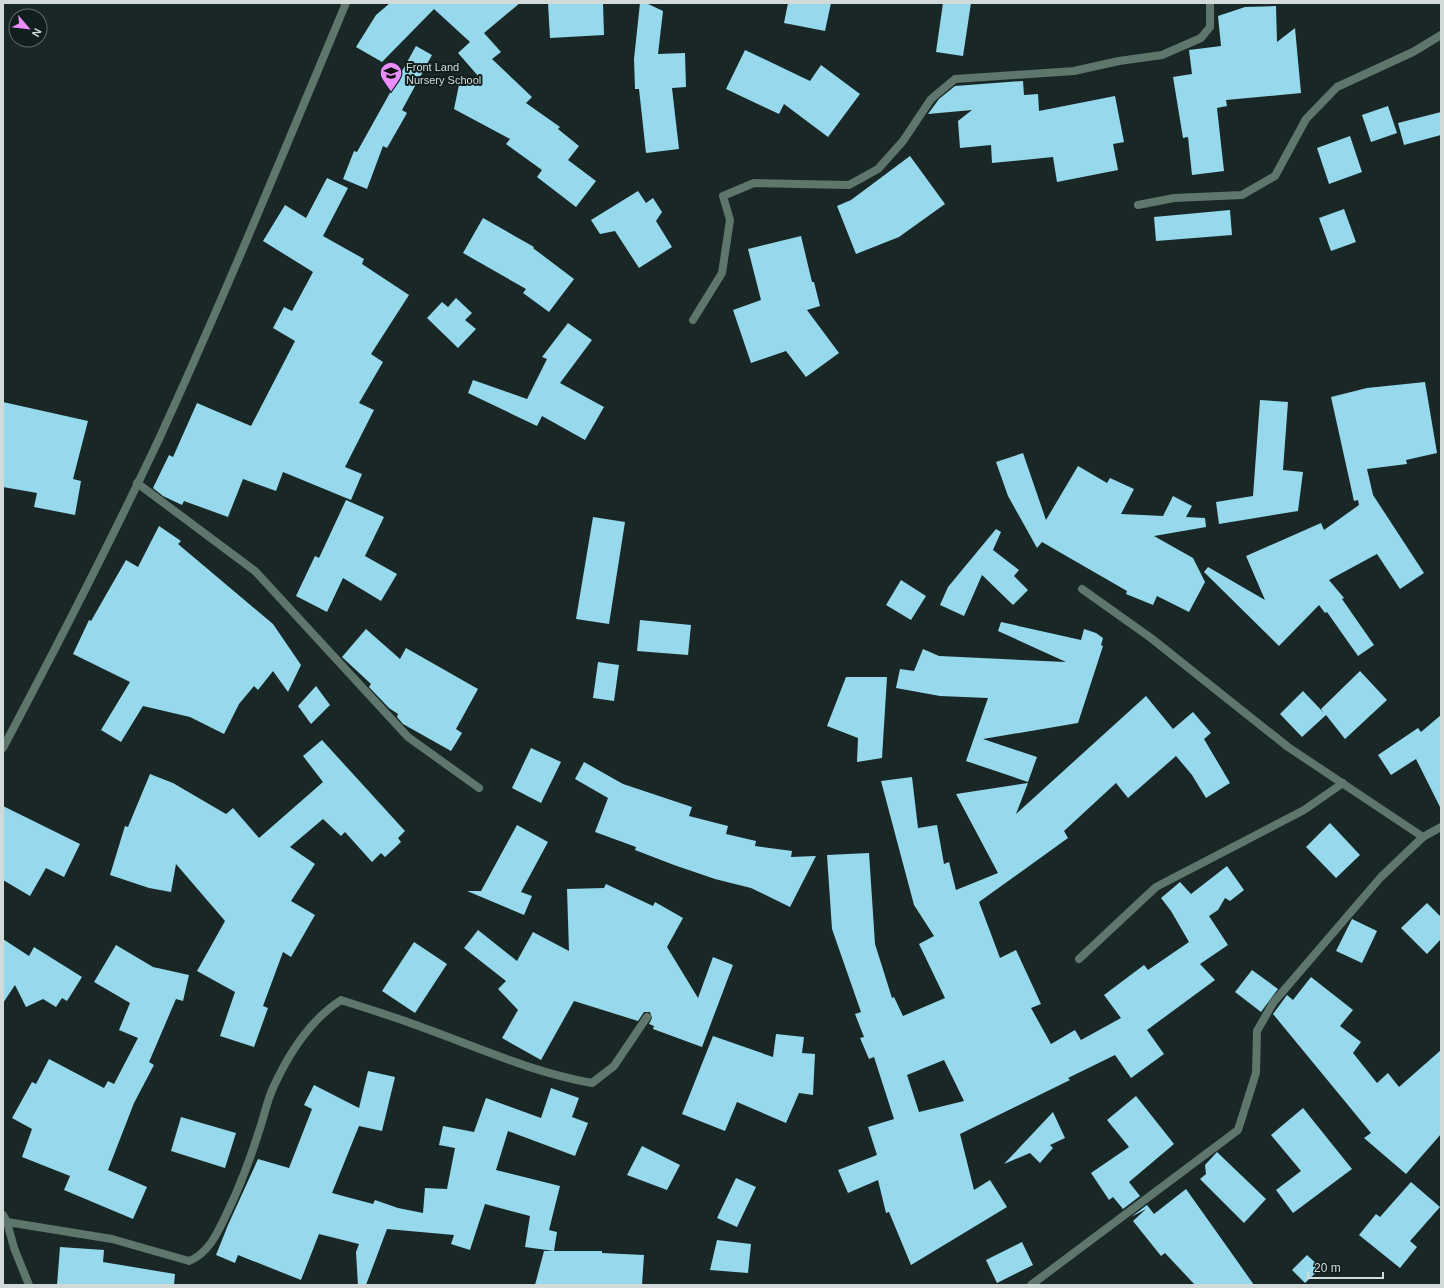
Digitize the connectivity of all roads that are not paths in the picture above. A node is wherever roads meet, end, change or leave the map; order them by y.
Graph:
1 (346, 3) edge
2 (1210, 3) edge
3 (1441, 35) edge
4 (1138, 205) dead end
5 (693, 320) dead end
6 (137, 483) junction
7 (1082, 589) dead end
8 (3, 748) edge
9 (1343, 783) junction
10 (479, 788) dead end
11 (1441, 827) edge
12 (1423, 837) junction
13 (1079, 959) dead end
14 (647, 1017) dead end
15 (5, 1218) edge
16 (29, 1285) edge
17 (1031, 1285) edge

1 - 6 street
2 - 5 street
3 - 4 street
6 - 8 street
6 - 10 street
7 - 9 street
9 - 12 street
9 - 13 street
11 - 12 street
12 - 17 street
14 - 15 street
15 - 16 street

